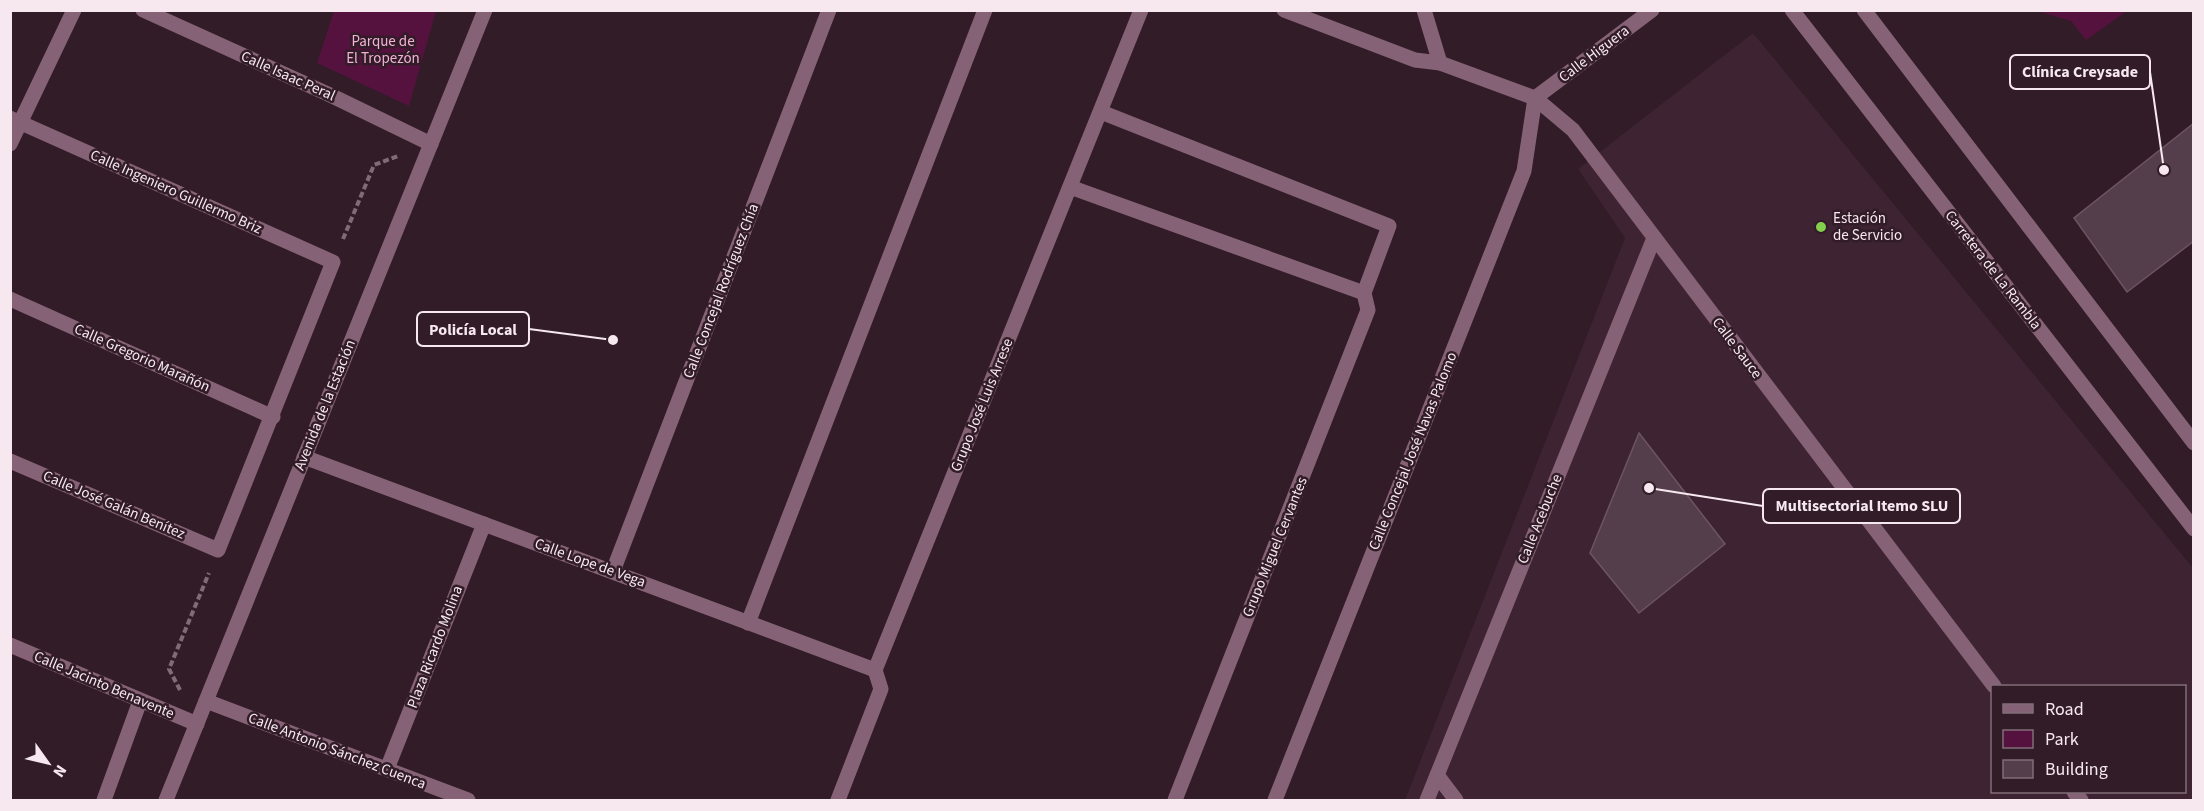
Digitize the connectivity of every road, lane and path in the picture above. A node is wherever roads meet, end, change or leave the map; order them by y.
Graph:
1 (75, 10) edge
2 (143, 10) edge
3 (485, 10) edge
4 (829, 10) edge
5 (986, 10) edge
6 (1141, 10) edge
7 (1284, 10) edge
8 (1424, 10) edge
9 (1652, 10) edge
10 (1792, 10) edge
11 (1864, 10) edge
12 (1440, 63) junction
13 (1535, 98) junction
14 (1101, 112) junction
15 (15, 121) edge
16 (10, 144) edge
17 (431, 144) junction
18 (1070, 187) junction
19 (1654, 238) junction
20 (333, 262) junction
21 (1364, 293) junction
22 (10, 299) edge
23 (273, 417) junction
24 (2193, 443) edge
25 (304, 457) junction
26 (10, 461) edge
27 (484, 524) junction
28 (2193, 529) edge
29 (218, 550) junction
30 (613, 572) junction
31 (748, 623) junction
32 (10, 645) edge
33 (875, 670) junction
34 (1992, 685) edge
35 (140, 701) junction
36 (206, 701) junction
37 (197, 724) junction
38 (387, 769) junction
39 (1437, 775) junction
40 (104, 801) edge
41 (166, 801) edge
42 (468, 801) edge
43 (838, 801) edge
44 (1175, 801) edge
45 (1275, 801) edge
46 (1427, 801) edge
47 (1456, 801) edge

1 - 15 street
2 - 17 street, Calle Isaac Peral
3 - 17 street, Avenida de la Estación
4 - 30 street, Calle Concejal Rodríguez Chía
5 - 31 street
6 - 14 street, Grupo José Luis Arrese
7 - 12 street
8 - 12 street
9 - 13 street, Calle Higuera
10 - 28 street, Carretera de La Rambla
11 - 24 street
12 - 13 street, Calle Sauce
13 - 19 street, Calle Sauce
13 - 45 street, Calle Concejal José Navas Palomo
14 - 18 street, Grupo José Luis Arrese
14 - 21 street, Grupo Miguel Cervantes
15 - 16 street
15 - 20 street, Calle Ingeniero Guillermo Briz
17 - 20 path
17 - 25 street, Avenida de la Estación
18 - 21 street
18 - 33 street, Grupo José Luis Arrese
19 - 34 street, Calle Sauce
19 - 39 street, Calle Acebuche
20 - 23 street
21 - 44 street, Grupo Miguel Cervantes
22 - 23 street, Calle Gregorio Marañón
23 - 29 street
25 - 27 street, Calle Lope de Vega
25 - 36 street, Avenida de la Estación
26 - 29 street, Calle José Galán Benítez
27 - 30 street, Calle Lope de Vega
27 - 38 street, Plaza Ricardo Molina
29 - 37 path
30 - 31 street, Calle Lope de Vega
31 - 33 street, Calle Lope de Vega
32 - 35 street, Calle Jacinto Benavente
33 - 43 street, Grupo José Luis Arrese
35 - 37 street, Calle Jacinto Benavente
35 - 40 street
36 - 37 street, Avenida de la Estación
36 - 38 street, Calle Antonio Sánchez Cuenca
37 - 41 street, Avenida de la Estación
38 - 42 street, Calle Antonio Sánchez Cuenca
39 - 46 street, Calle Acebuche
39 - 47 street

